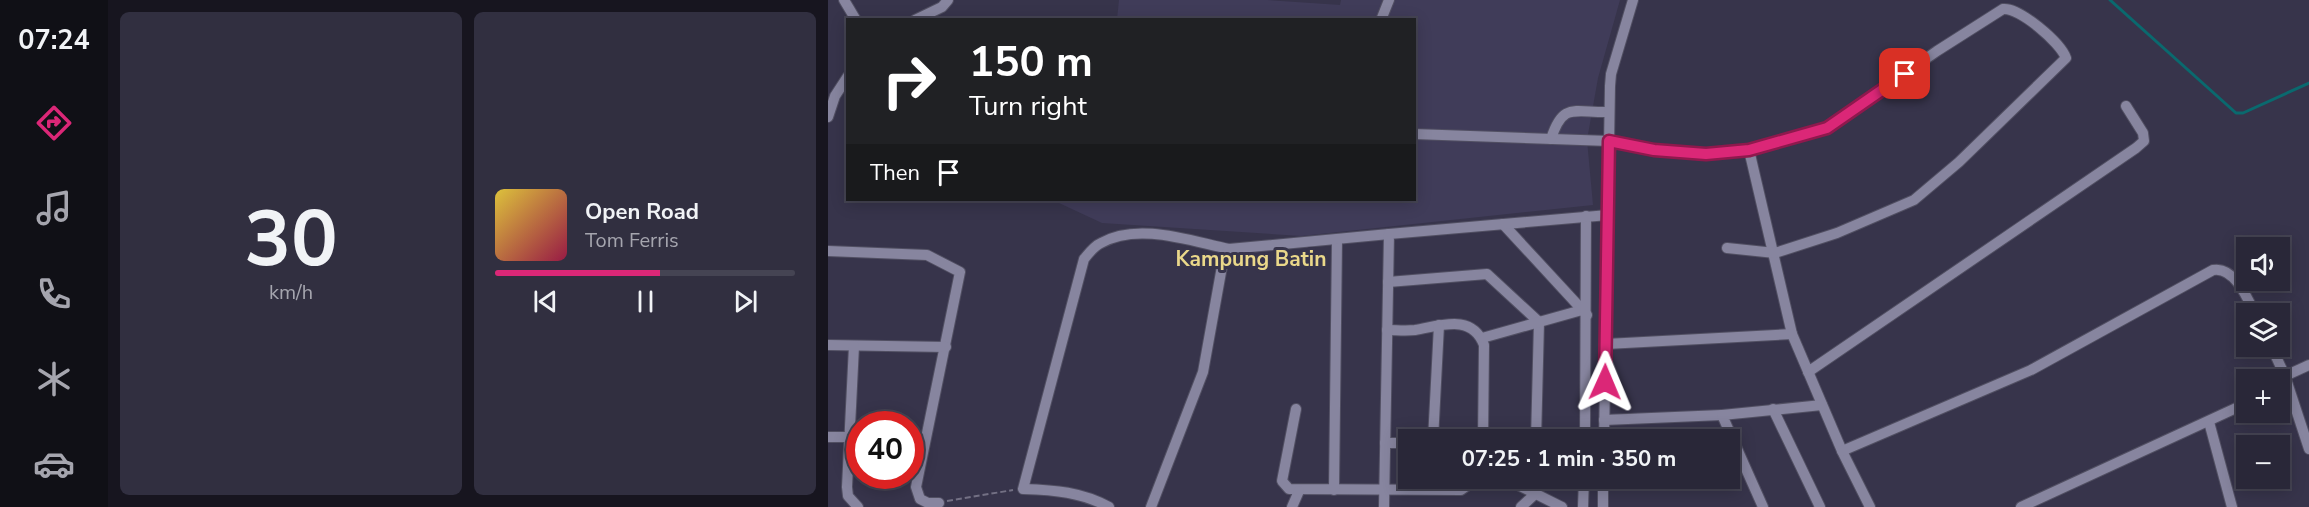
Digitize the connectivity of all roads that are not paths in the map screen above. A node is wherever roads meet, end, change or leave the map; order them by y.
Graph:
1 (844, 0) edge
2 (1389, 0) edge
3 (1633, 0) edge
4 (946, 3) edge
5 (855, 18) edge
6 (919, 18) edge
7 (945, 18) edge
8 (1382, 18) edge
9 (846, 79) edge
10 (2126, 106) dead end
11 (1610, 112) junction
12 (828, 117) edge
13 (1416, 134) edge
14 (1551, 139) junction
15 (1609, 141) junction
16 (1749, 150) junction
17 (1608, 215) junction
18 (1586, 216) junction
19 (1503, 224) junction
20 (1389, 234) junction
21 (1337, 240) junction
22 (1727, 248) dead end
23 (1229, 249) junction
24 (828, 251) edge
25 (1775, 253) junction
26 (1388, 282) junction
27 (2248, 303) edge
28 (1585, 312) junction
29 (1539, 322) junction
30 (1439, 325) junction
31 (1387, 330) junction
32 (1792, 334) junction
33 (1482, 338) junction
34 (1606, 344) junction
35 (828, 345) edge
36 (854, 346) junction
37 (946, 347) junction
38 (2309, 365) edge
39 (1808, 372) junction
40 (2290, 378) edge
41 (2290, 398) edge
42 (1822, 405) junction
43 (2236, 408) edge
44 (1296, 409) dead end
45 (1773, 409) junction
46 (851, 411) edge
47 (1722, 415) junction
48 (1604, 420) junction
49 (2209, 422) junction
50 (1434, 429) edge
51 (1483, 429) edge
52 (1536, 429) edge
53 (1586, 429) edge
54 (1604, 429) edge
55 (828, 437) edge
56 (846, 437) edge
57 (1384, 443) junction
58 (1398, 443) edge
59 (2309, 449) edge
60 (1842, 451) junction
61 (1383, 488) junction
62 (1398, 488) edge
63 (847, 489) edge
64 (1422, 489) edge
65 (1462, 489) edge
66 (1525, 489) edge
67 (1535, 489) edge
68 (1584, 489) edge
69 (1603, 489) edge
70 (1334, 490) junction
71 (1299, 491) junction
72 (1535, 494) junction
73 (939, 503) road end
74 (858, 507) edge
75 (1109, 507) edge
76 (1151, 507) edge
77 (1292, 507) edge
78 (1384, 507) edge
79 (1521, 507) edge
80 (1562, 507) edge
81 (1583, 507) edge
82 (1602, 507) edge
83 (1763, 507) edge
84 (1820, 507) edge
85 (1870, 507) edge
86 (2021, 507) edge
87 (2232, 507) edge

1 - 5 street
2 - 8 street
3 - 11 street
4 - 6 street
4 - 7 street
9 - 12 street
10 - 39 street
11 - 14 street
11 - 15 street
13 - 14 street
14 - 15 street
15 - 16 street
15 - 17 street
16 - 25 street
16 - 25 street
17 - 18 street
17 - 34 street
18 - 19 street
18 - 28 street
19 - 20 street
19 - 28 street
20 - 21 street
20 - 26 street
21 - 23 street
21 - 70 street
22 - 25 street
23 - 75 street
23 - 76 street
24 - 37 street
25 - 32 street
26 - 29 street
26 - 31 street
27 - 60 street
28 - 29 street
28 - 53 street
29 - 33 street
29 - 52 street
30 - 31 street
30 - 33 street
30 - 50 street
31 - 57 street
32 - 34 street
32 - 39 street
33 - 51 street
34 - 48 street
35 - 36 street
36 - 37 street
36 - 46 street
37 - 73 street
38 - 40 street
39 - 42 street
41 - 59 street
42 - 45 street
42 - 60 street
43 - 49 street
44 - 71 street
45 - 47 street
45 - 84 street
47 - 48 street
47 - 83 street
48 - 54 street
49 - 86 street
49 - 87 street
55 - 56 street
57 - 58 street
57 - 61 street
60 - 85 street
61 - 62 street
61 - 70 street
61 - 78 street
63 - 74 street
64 - 65 street
66 - 72 street
67 - 72 street
68 - 81 street
69 - 82 street
70 - 71 street
71 - 77 street
72 - 79 street
72 - 80 street

